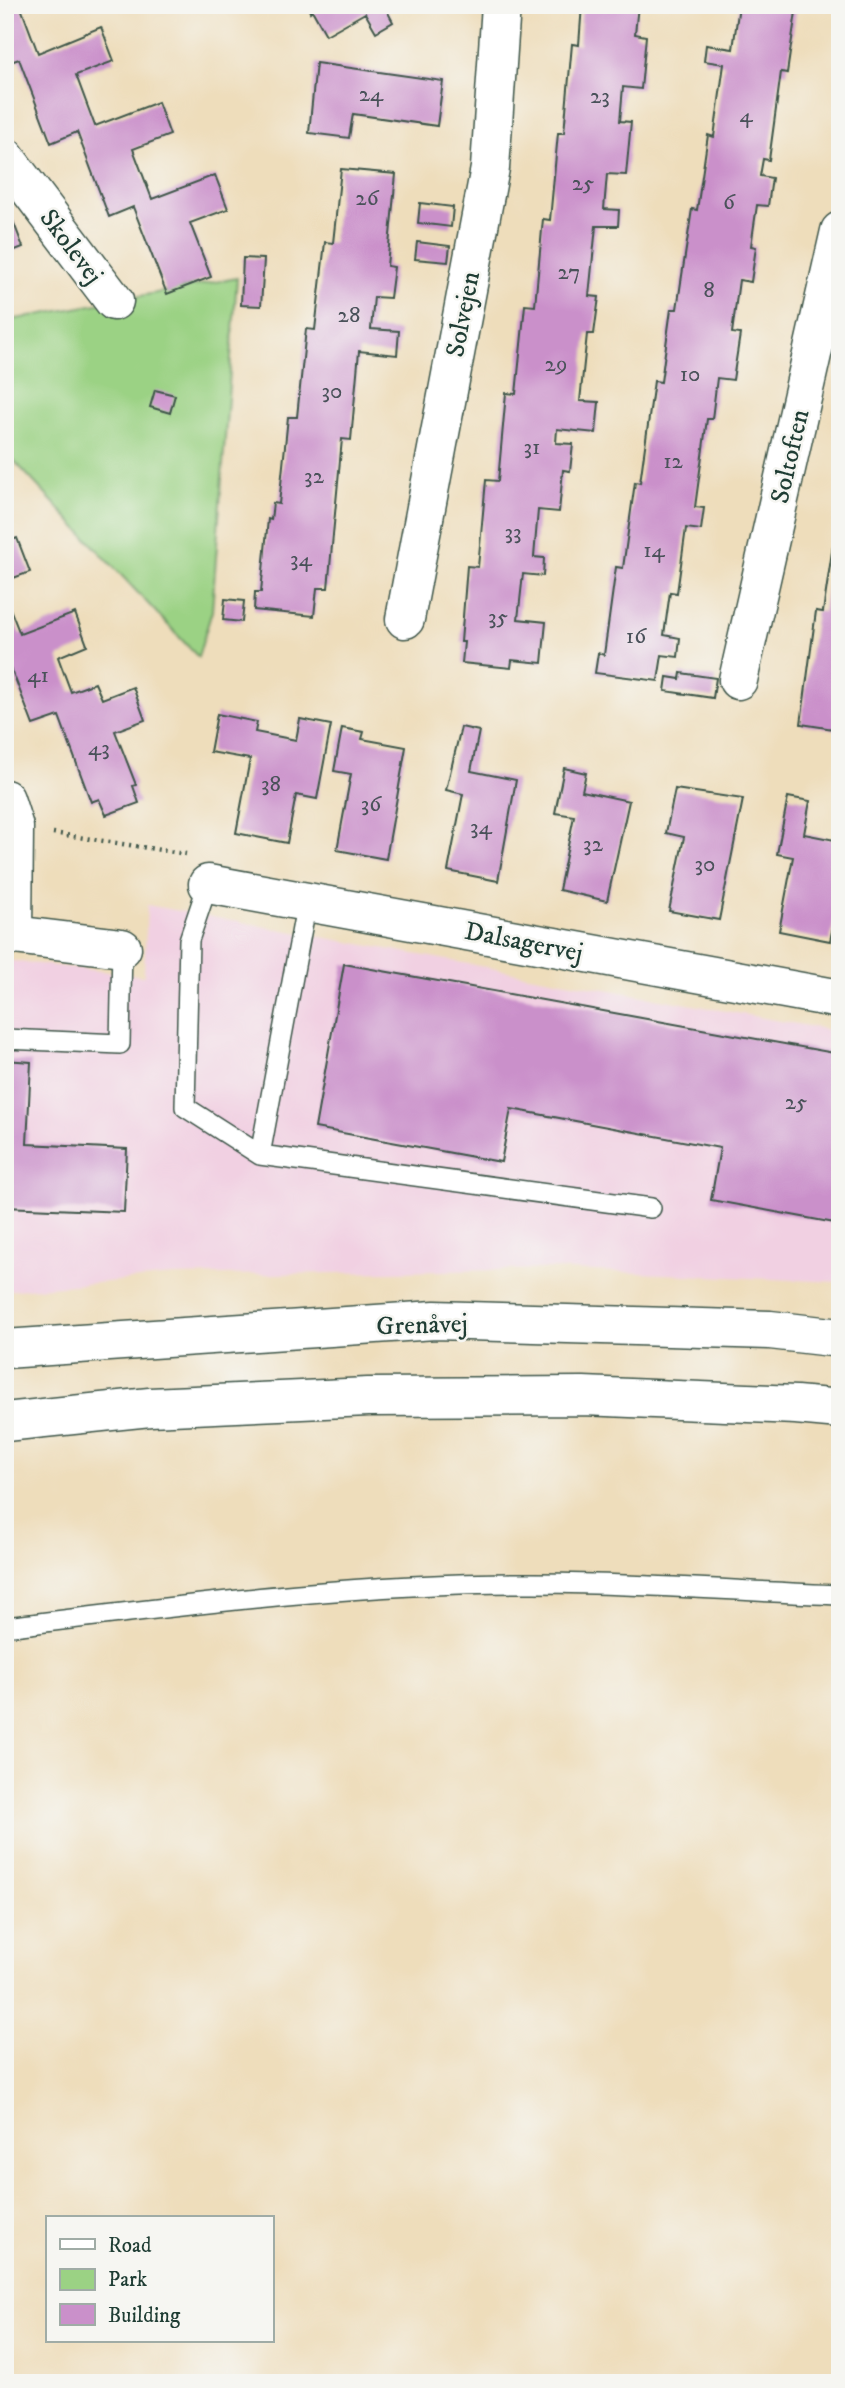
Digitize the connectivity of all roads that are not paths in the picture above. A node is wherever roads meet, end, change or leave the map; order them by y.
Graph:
1 (501, 5) edge
2 (5, 157) edge
3 (840, 232) edge
4 (114, 301) dead end
5 (405, 620) dead end
6 (738, 680) dead end
7 (10, 813) edge
8 (208, 884) joint
9 (307, 901) junction
10 (9, 934) edge
11 (122, 948) joint
12 (840, 999) edge
13 (5, 1039) edge
14 (260, 1155) junction
15 (651, 1208) dead end
16 (840, 1338) edge
17 (5, 1349) edge
18 (840, 1409) edge
19 (5, 1422) edge
20 (840, 1595) edge
21 (5, 1627) edge

1 - 5 street, Solvejen
2 - 4 street, Skolevej
3 - 6 street, Soltoften
7 - 10 street
8 - 9 street, Dalsagervej
8 - 14 lane
9 - 12 street, Dalsagervej
9 - 14 lane
10 - 11 street
11 - 13 lane
14 - 15 lane
16 - 17 street, Grenåvej
18 - 19 street
20 - 21 lane

